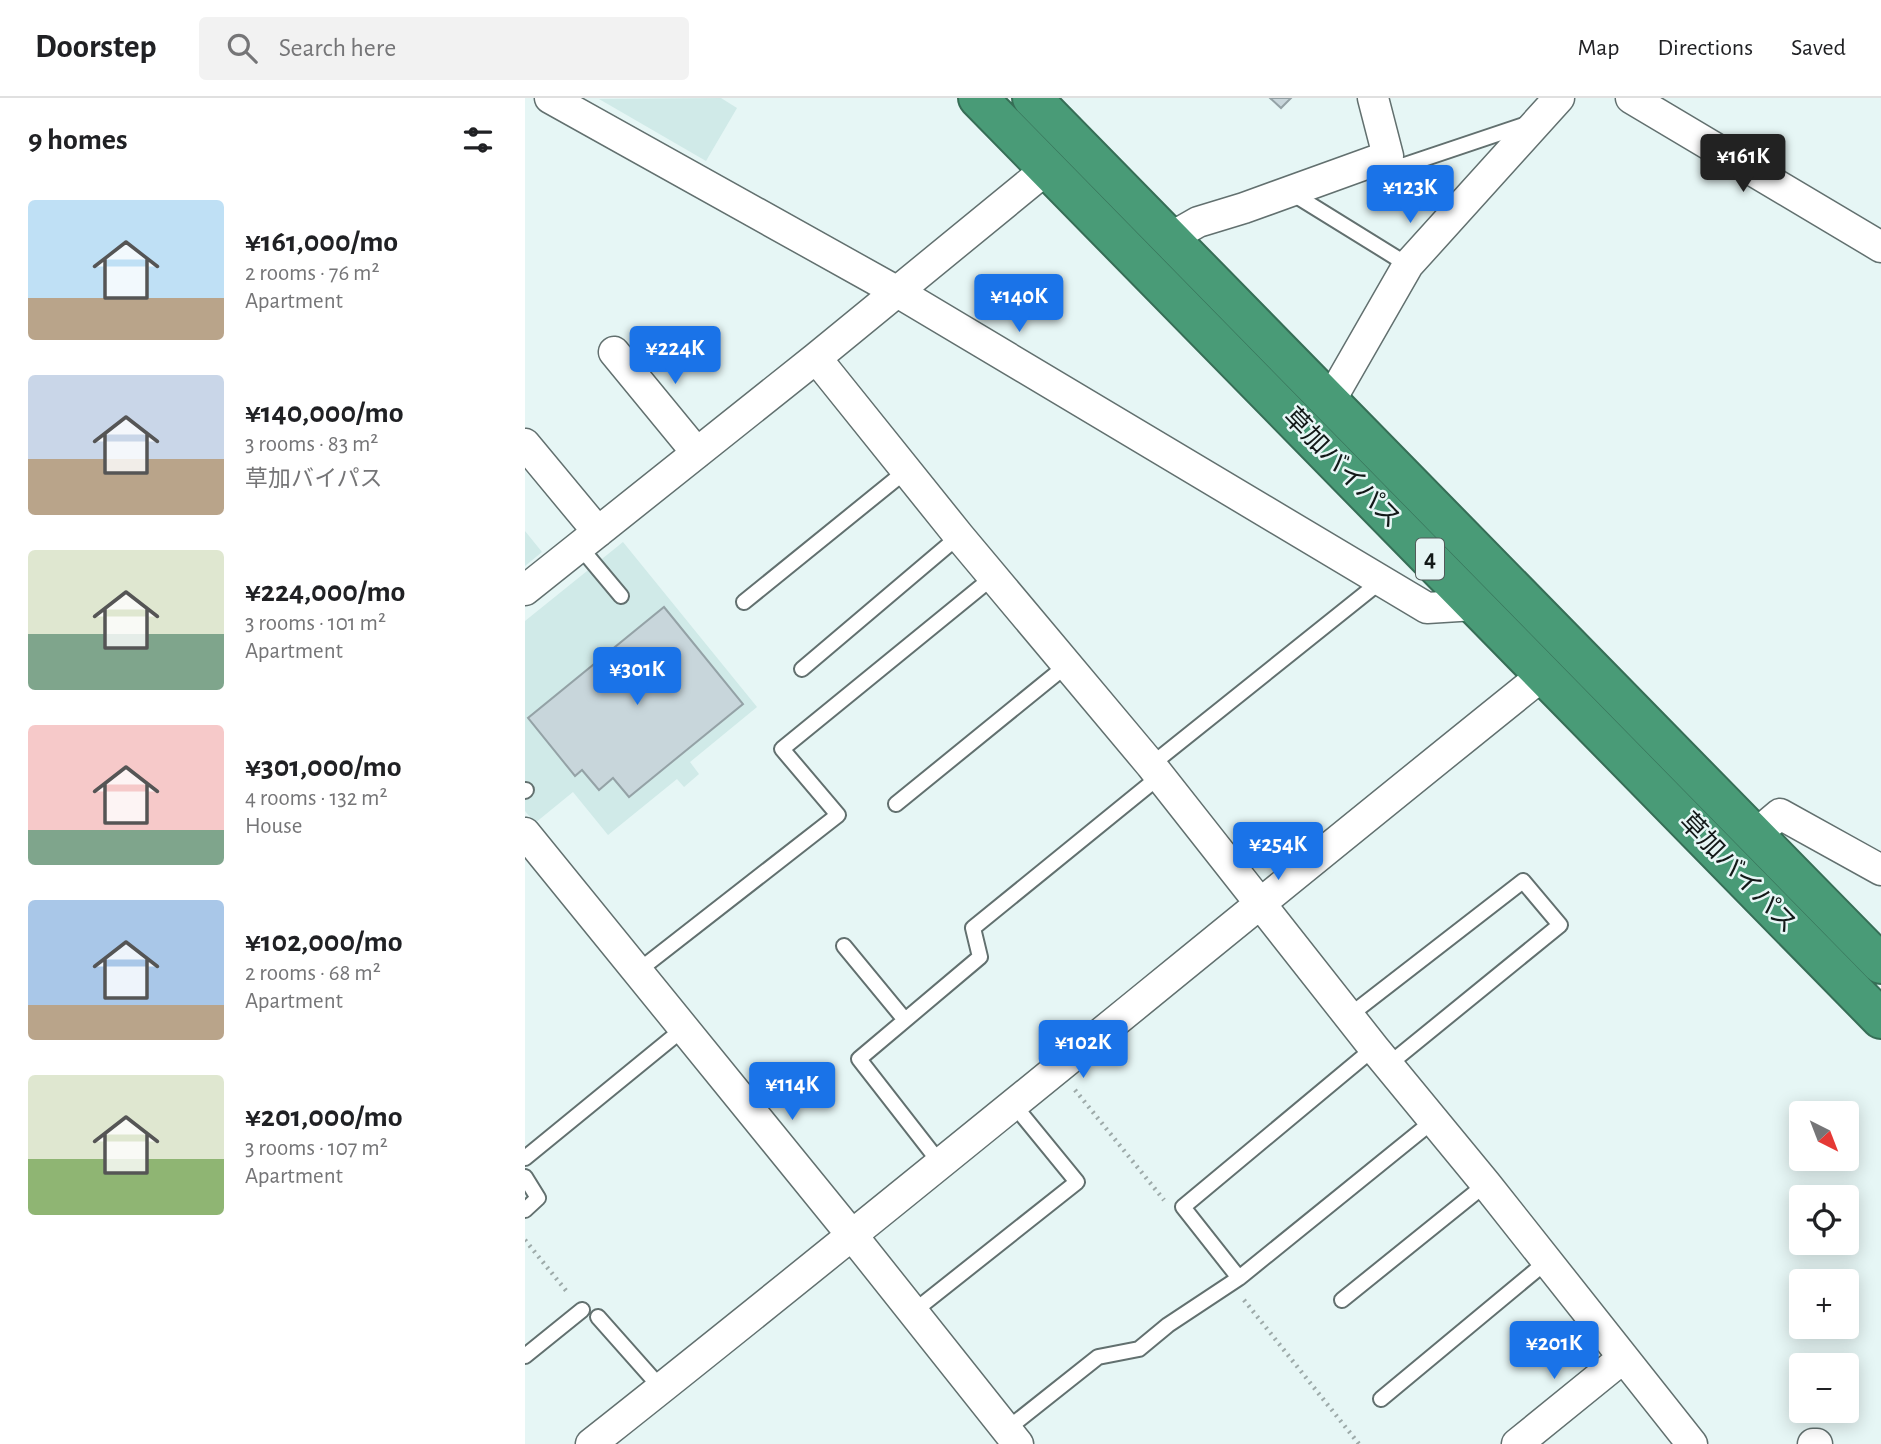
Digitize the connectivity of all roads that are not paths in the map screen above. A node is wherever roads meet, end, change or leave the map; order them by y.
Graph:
1 (550, 98) edge
2 (978, 98) edge
3 (1032, 98) edge
4 (1373, 98) edge
5 (1631, 98) edge
6 (1549, 109) edge
7 (1388, 156) junction
8 (1048, 168) junction
9 (1289, 191) junction
10 (1170, 238) junction
11 (1881, 247) edge
12 (1408, 265) junction
13 (896, 290) junction
14 (614, 352) dead end
15 (816, 358) junction
16 (1330, 401) junction
17 (525, 444) edge
18 (697, 453) junction
19 (907, 470) junction
20 (959, 536) junction
21 (589, 539) junction
22 (993, 577) junction
23 (1381, 581) junction
24 (525, 590) edge
25 (621, 596) dead end
26 (744, 602) dead end
27 (1475, 605) junction
28 (1067, 665) junction
29 (801, 669) dead end
30 (1543, 674) junction
31 (1155, 770) junction
32 (896, 804) dead end
33 (1755, 835) junction
34 (527, 840) edge
35 (1881, 870) edge
36 (1261, 901) junction
37 (844, 946) dead end
38 (1881, 964) edge
39 (638, 971) junction
40 (1350, 1015) junction
41 (1881, 1019) edge
42 (905, 1020) junction
43 (683, 1029) junction
44 (1381, 1056) junction
45 (1014, 1105) junction
46 (1433, 1121) junction
47 (525, 1158) edge
48 (940, 1163) junction
49 (525, 1177) edge
50 (1486, 1184) junction
51 (525, 1210) edge
52 (851, 1234) junction
53 (1546, 1262) junction
54 (1239, 1278) junction
55 (1342, 1300) dead end
56 (582, 1310) road end
57 (913, 1312) junction
58 (598, 1317) dead end
59 (525, 1356) edge
60 (1623, 1358) junction
61 (661, 1388) junction
62 (1381, 1399) dead end
63 (1012, 1437) edge
64 (591, 1444) edge
65 (1517, 1444) edge
66 (1692, 1444) edge

1 - 13 street
2 - 8 highway, 草加バイパス / 4
3 - 10 highway, 草加バイパス / 4
4 - 7 street
5 - 11 street
6 - 7 lane
6 - 12 street
7 - 9 street
8 - 13 street
8 - 27 highway, 草加バイパス / 4
9 - 10 street
9 - 12 lane
10 - 16 highway, 草加バイパス / 4
12 - 16 street
13 - 15 street
13 - 23 street
14 - 18 street
15 - 18 street
15 - 19 street
16 - 33 highway, 草加バイパス / 4
17 - 21 street
18 - 21 street
19 - 20 street
19 - 26 lane
20 - 22 street
20 - 29 lane
21 - 24 street
21 - 25 lane
22 - 28 street
22 - 39 lane
23 - 27 street
23 - 31 lane
27 - 30 highway, 草加バイパス / 4
28 - 31 street
28 - 32 lane
30 - 36 street
30 - 41 highway, 草加バイパス / 4
31 - 36 street
31 - 42 lane
33 - 35 street
33 - 38 highway, 草加バイパス / 4
34 - 39 street
36 - 40 street
36 - 45 street
37 - 42 lane
39 - 43 street
40 - 44 street
40 - 44 lane
42 - 48 lane
43 - 47 lane
43 - 52 street
44 - 46 street
44 - 54 lane
45 - 48 street
45 - 57 lane
46 - 50 street
46 - 54 lane
48 - 52 street
49 - 51 lane
50 - 53 street
50 - 55 lane
52 - 57 street
52 - 61 street
53 - 60 street
53 - 62 lane
54 - 63 lane
56 - 59 lane
57 - 63 street
58 - 61 lane
60 - 65 street
60 - 66 street
61 - 64 street

